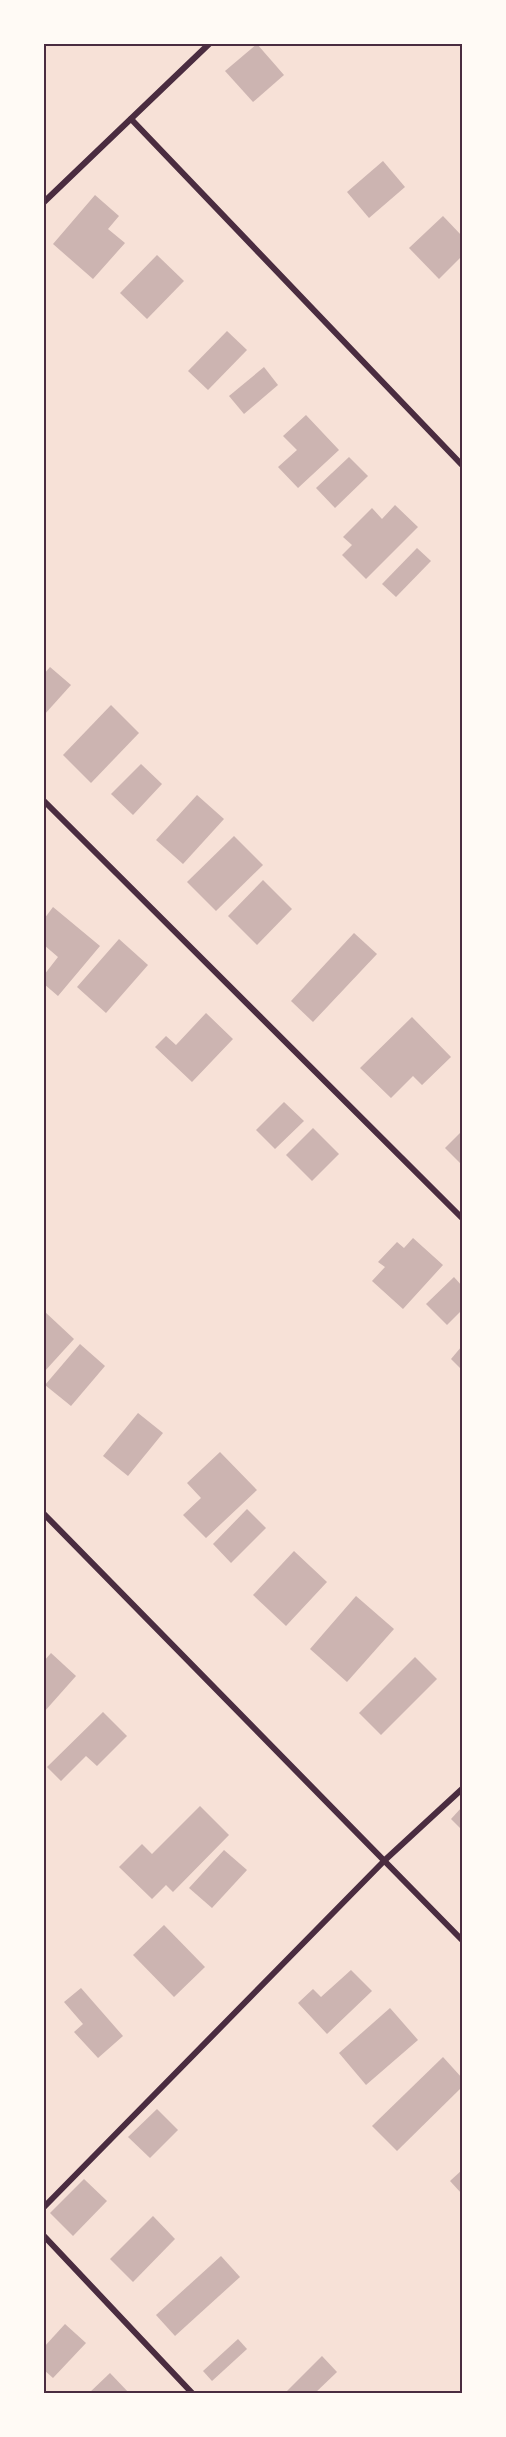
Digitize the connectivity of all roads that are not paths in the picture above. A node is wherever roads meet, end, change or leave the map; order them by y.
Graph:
1 (209, 44) edge
2 (131, 119) junction
3 (44, 202) edge
4 (462, 465) edge
5 (44, 801) edge
6 (462, 1218) edge
7 (44, 1514) edge
8 (462, 1789) edge
9 (385, 1860) junction
10 (462, 1940) edge
11 (44, 2207) edge
12 (44, 2236) edge
13 (193, 2394) edge

1 - 2 street
2 - 3 street
2 - 4 street
5 - 6 street
7 - 9 street
8 - 9 street
9 - 10 street
9 - 11 street
12 - 13 street

